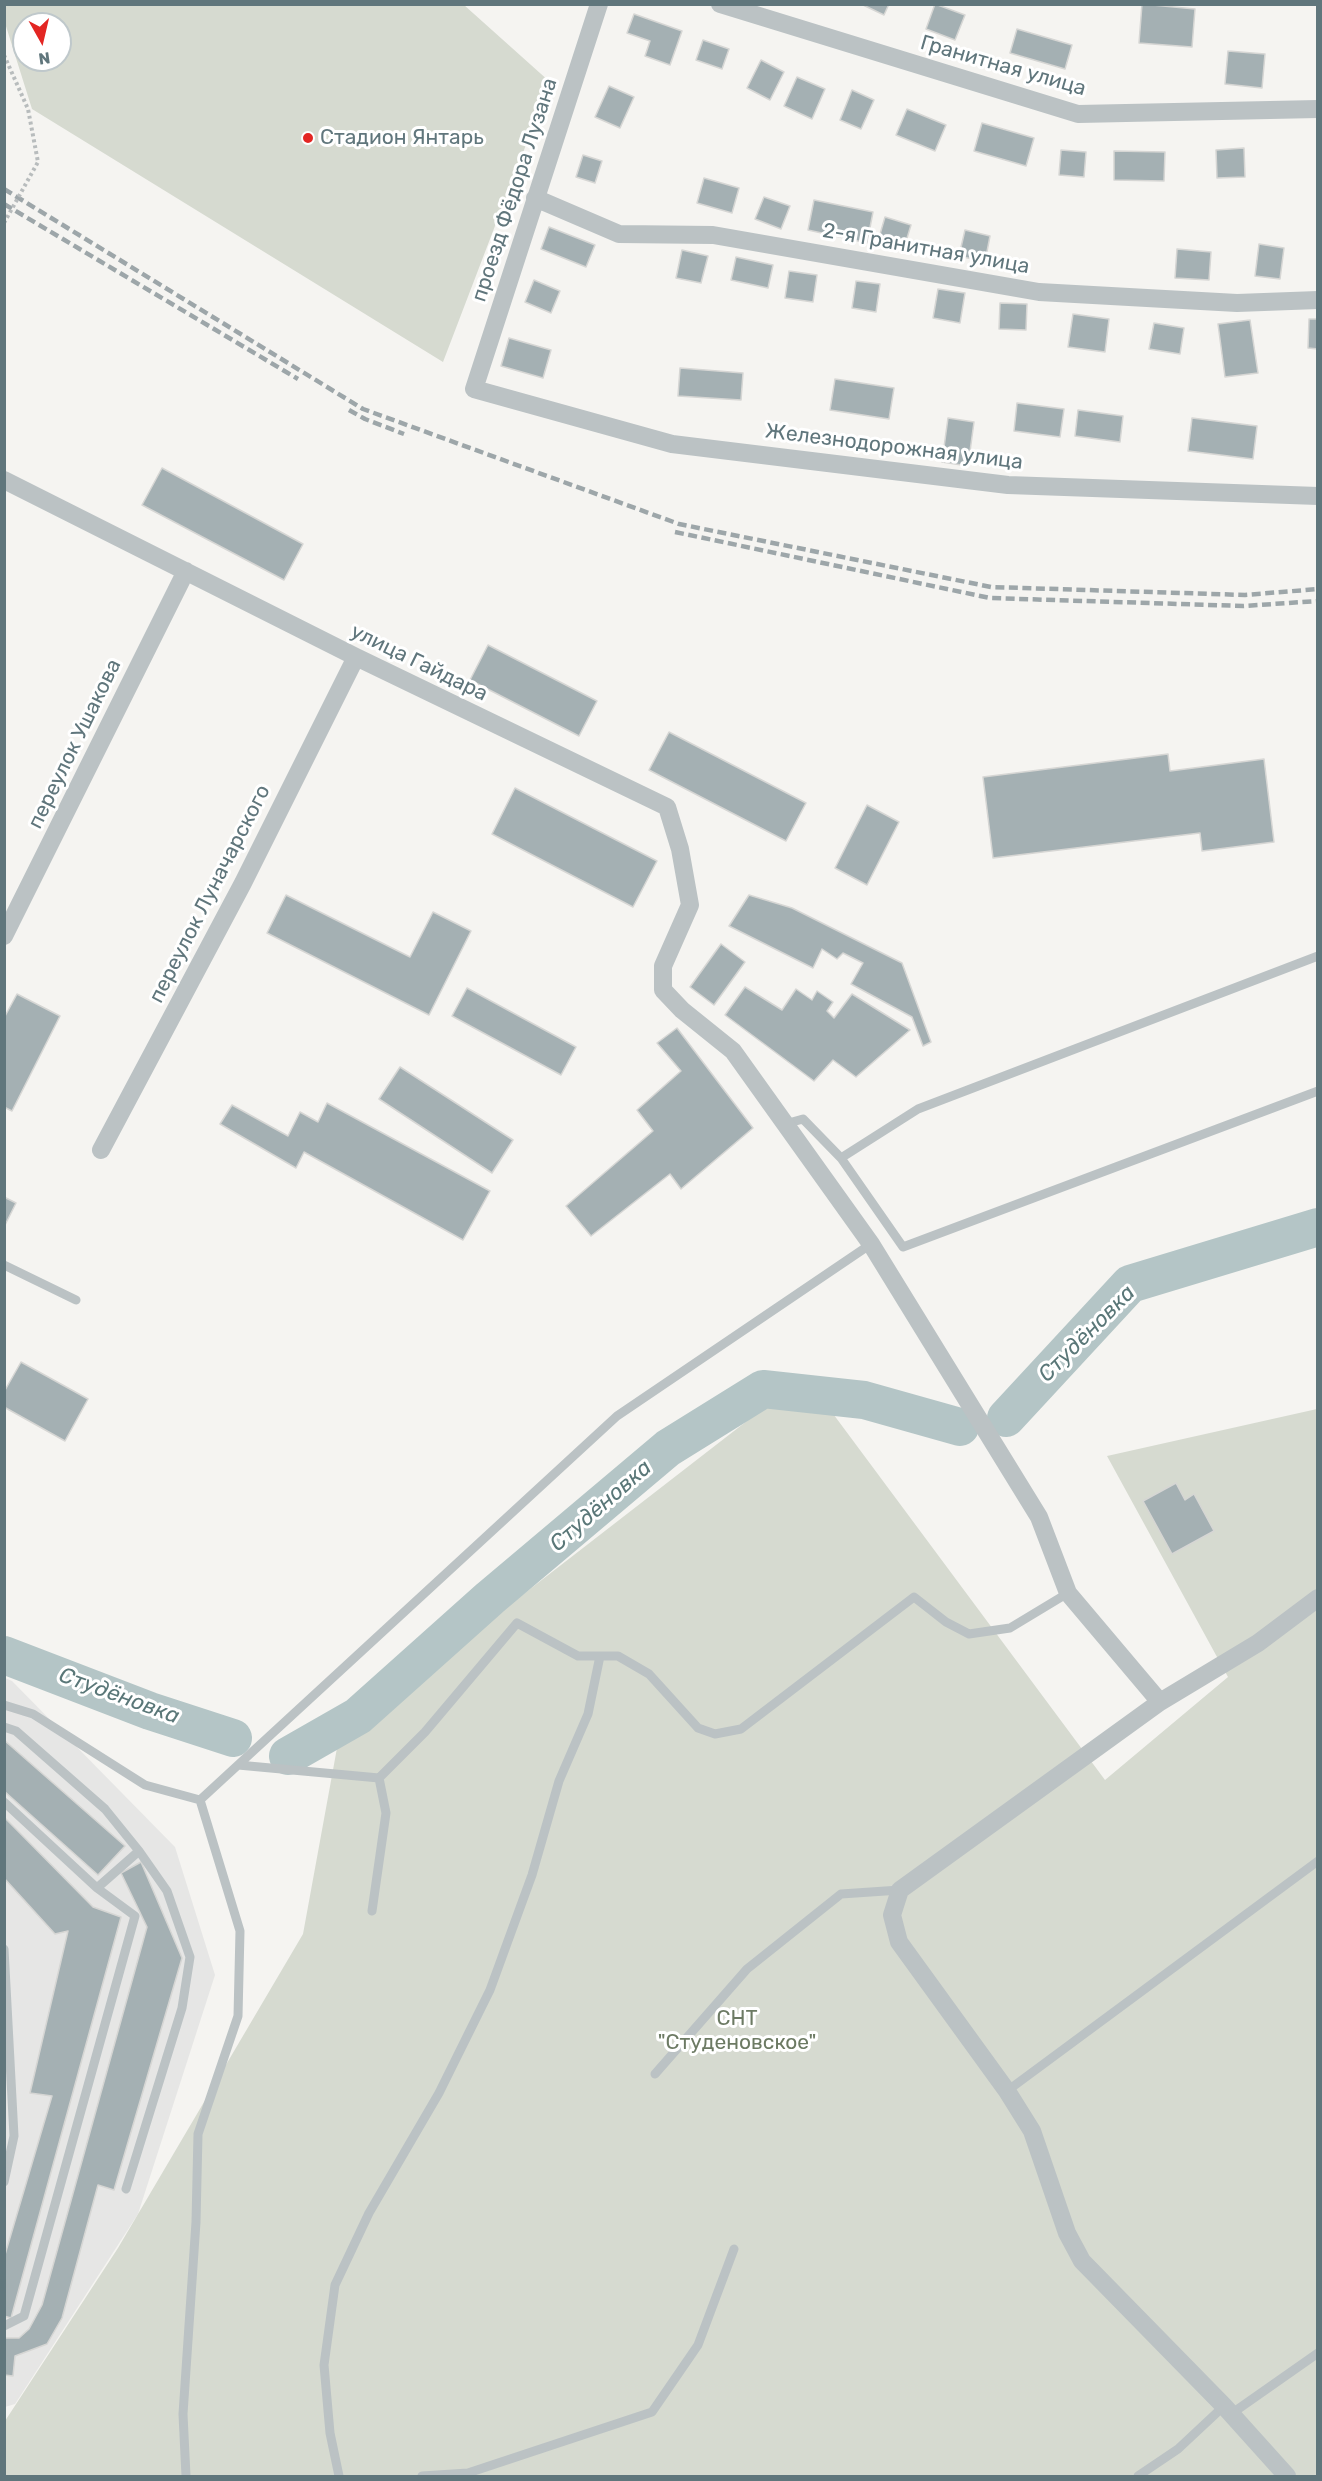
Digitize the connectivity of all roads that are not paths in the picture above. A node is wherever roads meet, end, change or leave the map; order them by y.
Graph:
1 (599, 4) edge
2 (720, 4) edge
3 (1317, 109) edge
4 (535, 198) junction
5 (1317, 300) edge
6 (474, 389) joint
7 (4, 480) edge
8 (1317, 496) edge
9 (186, 572) junction
10 (356, 657) junction
11 (4, 936) edge
12 (1317, 956) edge
13 (1317, 1091) edge
14 (785, 1124) junction
15 (101, 1150) dead end
16 (842, 1158) junction
17 (871, 1244) junction
18 (4, 1266) edge
19 (76, 1300) dead end
20 (1068, 1593) junction
21 (1317, 1598) edge
22 (600, 1656) junction
23 (1160, 1702) junction
24 (4, 1704) edge
25 (4, 1727) edge
26 (238, 1765) junction
27 (379, 1778) junction
28 (200, 1800) junction
29 (4, 1802) edge
30 (139, 1851) junction
31 (1317, 1861) edge
32 (97, 1888) junction
33 (900, 1890) junction
34 (372, 1911) dead end
35 (4, 1949) edge
36 (655, 2074) dead end
37 (1007, 2091) junction
38 (4, 2182) edge
39 (126, 2189) dead end
40 (734, 2249) dead end
41 (4, 2326) edge
42 (1317, 2353) edge
43 (1228, 2410) junction
44 (186, 2476) edge
45 (339, 2476) edge
46 (422, 2476) edge
47 (1138, 2476) edge
48 (1287, 2476) edge

1 - 4 street, проезд Фёдора Лузана
2 - 3 street, Гранитная улица
4 - 5 street, 2-я Гранитная улица
4 - 6 street, проезд Фёдора Лузана
6 - 8 street, Железнодорожная улица
7 - 9 street, улица Гайдара
9 - 10 street, улица Гайдара
9 - 11 street, переулок Ушакова
10 - 14 street, улица Гайдара
10 - 15 street, переулок Луначарского
12 - 16 lane
13 - 16 lane
14 - 16 lane
14 - 17 street
17 - 20 street
17 - 26 lane
18 - 19 lane
20 - 22 lane
20 - 23 street
21 - 23 street
22 - 27 lane
22 - 45 lane
23 - 33 street
24 - 28 lane
25 - 30 lane
26 - 27 lane
26 - 28 lane
27 - 34 lane
28 - 44 lane
29 - 32 lane
30 - 32 lane
30 - 39 lane
31 - 37 lane
32 - 41 lane
33 - 36 lane
33 - 37 street
35 - 38 lane
37 - 43 street
40 - 46 lane
42 - 43 lane
43 - 47 lane
43 - 48 street

